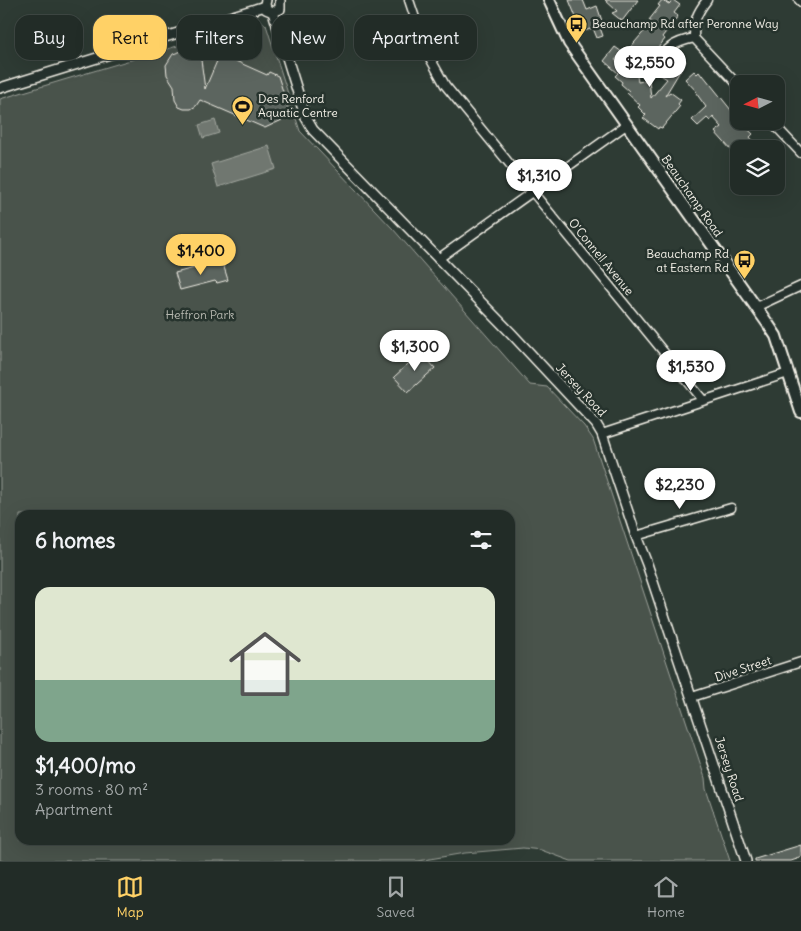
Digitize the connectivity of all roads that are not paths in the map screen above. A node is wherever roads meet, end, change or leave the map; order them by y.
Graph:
1 (282, 0) edge
2 (409, 0) edge
3 (549, 0) edge
4 (707, 0) edge
5 (265, 3) edge
6 (273, 12) junction
7 (694, 38) junction
8 (652, 68) dead end
9 (730, 76) edge
10 (0, 88) edge
11 (626, 125) junction
12 (779, 130) edge
13 (801, 153) edge
14 (533, 192) junction
15 (438, 258) junction
16 (801, 286) edge
17 (756, 307) junction
18 (788, 373) junction
19 (703, 400) junction
20 (801, 412) edge
21 (602, 434) junction
22 (731, 508) dead end
23 (636, 536) junction
24 (801, 662) edge
25 (692, 697) junction
26 (746, 861) edge

1 - 6 street
2 - 14 street, O'Connell Avenue
3 - 11 main road, Beauchamp Road
4 - 7 street
5 - 6 street
5 - 10 street
6 - 15 street, Jersey Road
7 - 8 street
7 - 9 street
11 - 14 street
11 - 17 main road, Beauchamp Road
12 - 13 street
14 - 15 street
14 - 19 street, O'Connell Avenue
15 - 21 street, Jersey Road
16 - 17 street
17 - 18 main road, Beauchamp Road
18 - 19 street
18 - 20 main road, Beauchamp Road
19 - 21 street
21 - 23 street, Jersey Road
22 - 23 street
23 - 25 street, Jersey Road
24 - 25 street, Dive Street
25 - 26 street, Jersey Road

